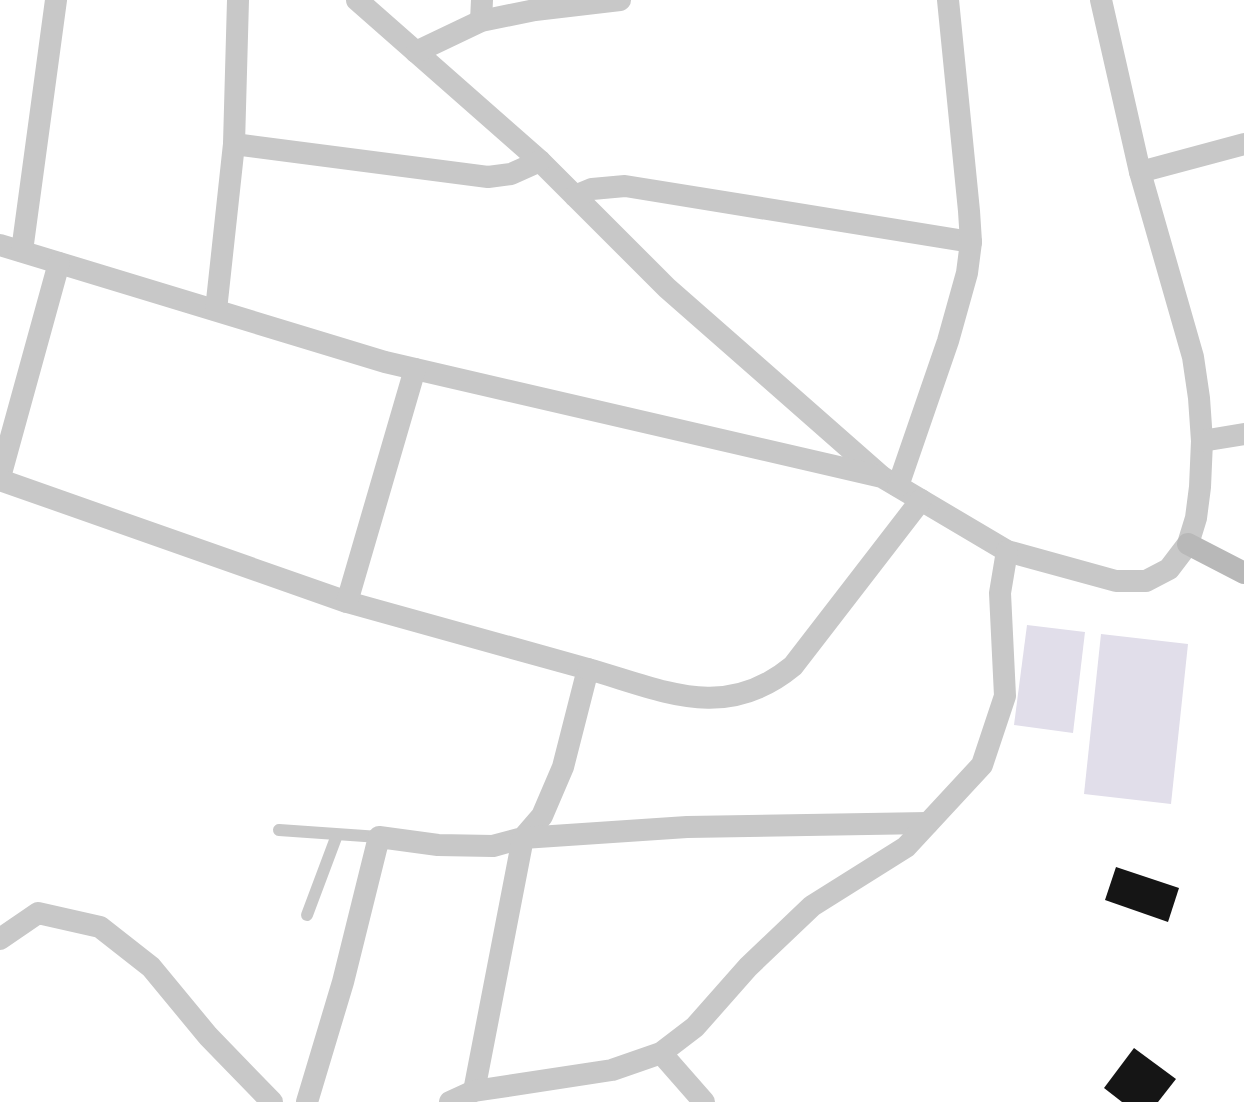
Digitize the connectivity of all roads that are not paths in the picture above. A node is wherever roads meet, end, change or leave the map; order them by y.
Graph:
1 (56, 0) edge
2 (238, 0) edge
3 (357, 0) edge
4 (482, 0) edge
5 (620, 0) edge
6 (948, 0) edge
7 (1101, 0) edge
8 (481, 21) junction
9 (416, 52) junction
10 (234, 144) junction
11 (1244, 144) edge
12 (540, 161) junction
13 (1140, 172) junction
14 (575, 196) junction
15 (970, 242) junction
16 (0, 245) edge
17 (22, 251) junction
18 (59, 263) junction
19 (216, 310) junction
20 (415, 369) junction
21 (1244, 434) edge
22 (1202, 441) junction
23 (0, 478) edge
24 (890, 481) junction
25 (921, 500) junction
26 (1188, 544) junction
27 (1007, 551) junction
28 (1244, 573) edge
29 (347, 602) junction
30 (588, 668) junction
31 (928, 822) junction
32 (279, 830) dead end
33 (337, 835) junction
34 (379, 837) junction
35 (523, 838) junction
36 (307, 915) dead end
37 (0, 939) edge
38 (661, 1053) junction
39 (474, 1091) junction
40 (272, 1102) edge
41 (307, 1102) edge
42 (450, 1102) edge
43 (704, 1102) edge

1 - 17 street
2 - 10 street
3 - 9 street
4 - 8 street
5 - 8 street
6 - 15 street
7 - 13 street
8 - 9 street
9 - 12 street
10 - 12 street
10 - 19 street
11 - 13 street
12 - 14 street
13 - 22 street
14 - 15 street
14 - 24 street
15 - 24 street
16 - 17 street
17 - 18 street
18 - 19 street
18 - 23 street
19 - 20 street
20 - 24 street
20 - 29 street
21 - 22 street
22 - 26 street
23 - 29 street
24 - 25 street
25 - 27 street
25 - 30 street
26 - 27 street
26 - 28 street
27 - 31 street
29 - 30 street
30 - 35 street
31 - 35 street
31 - 38 street
32 - 33 lane
33 - 34 lane
33 - 36 lane
34 - 35 street
34 - 41 street
35 - 39 street
37 - 40 street
38 - 39 street
38 - 43 street
39 - 42 street

